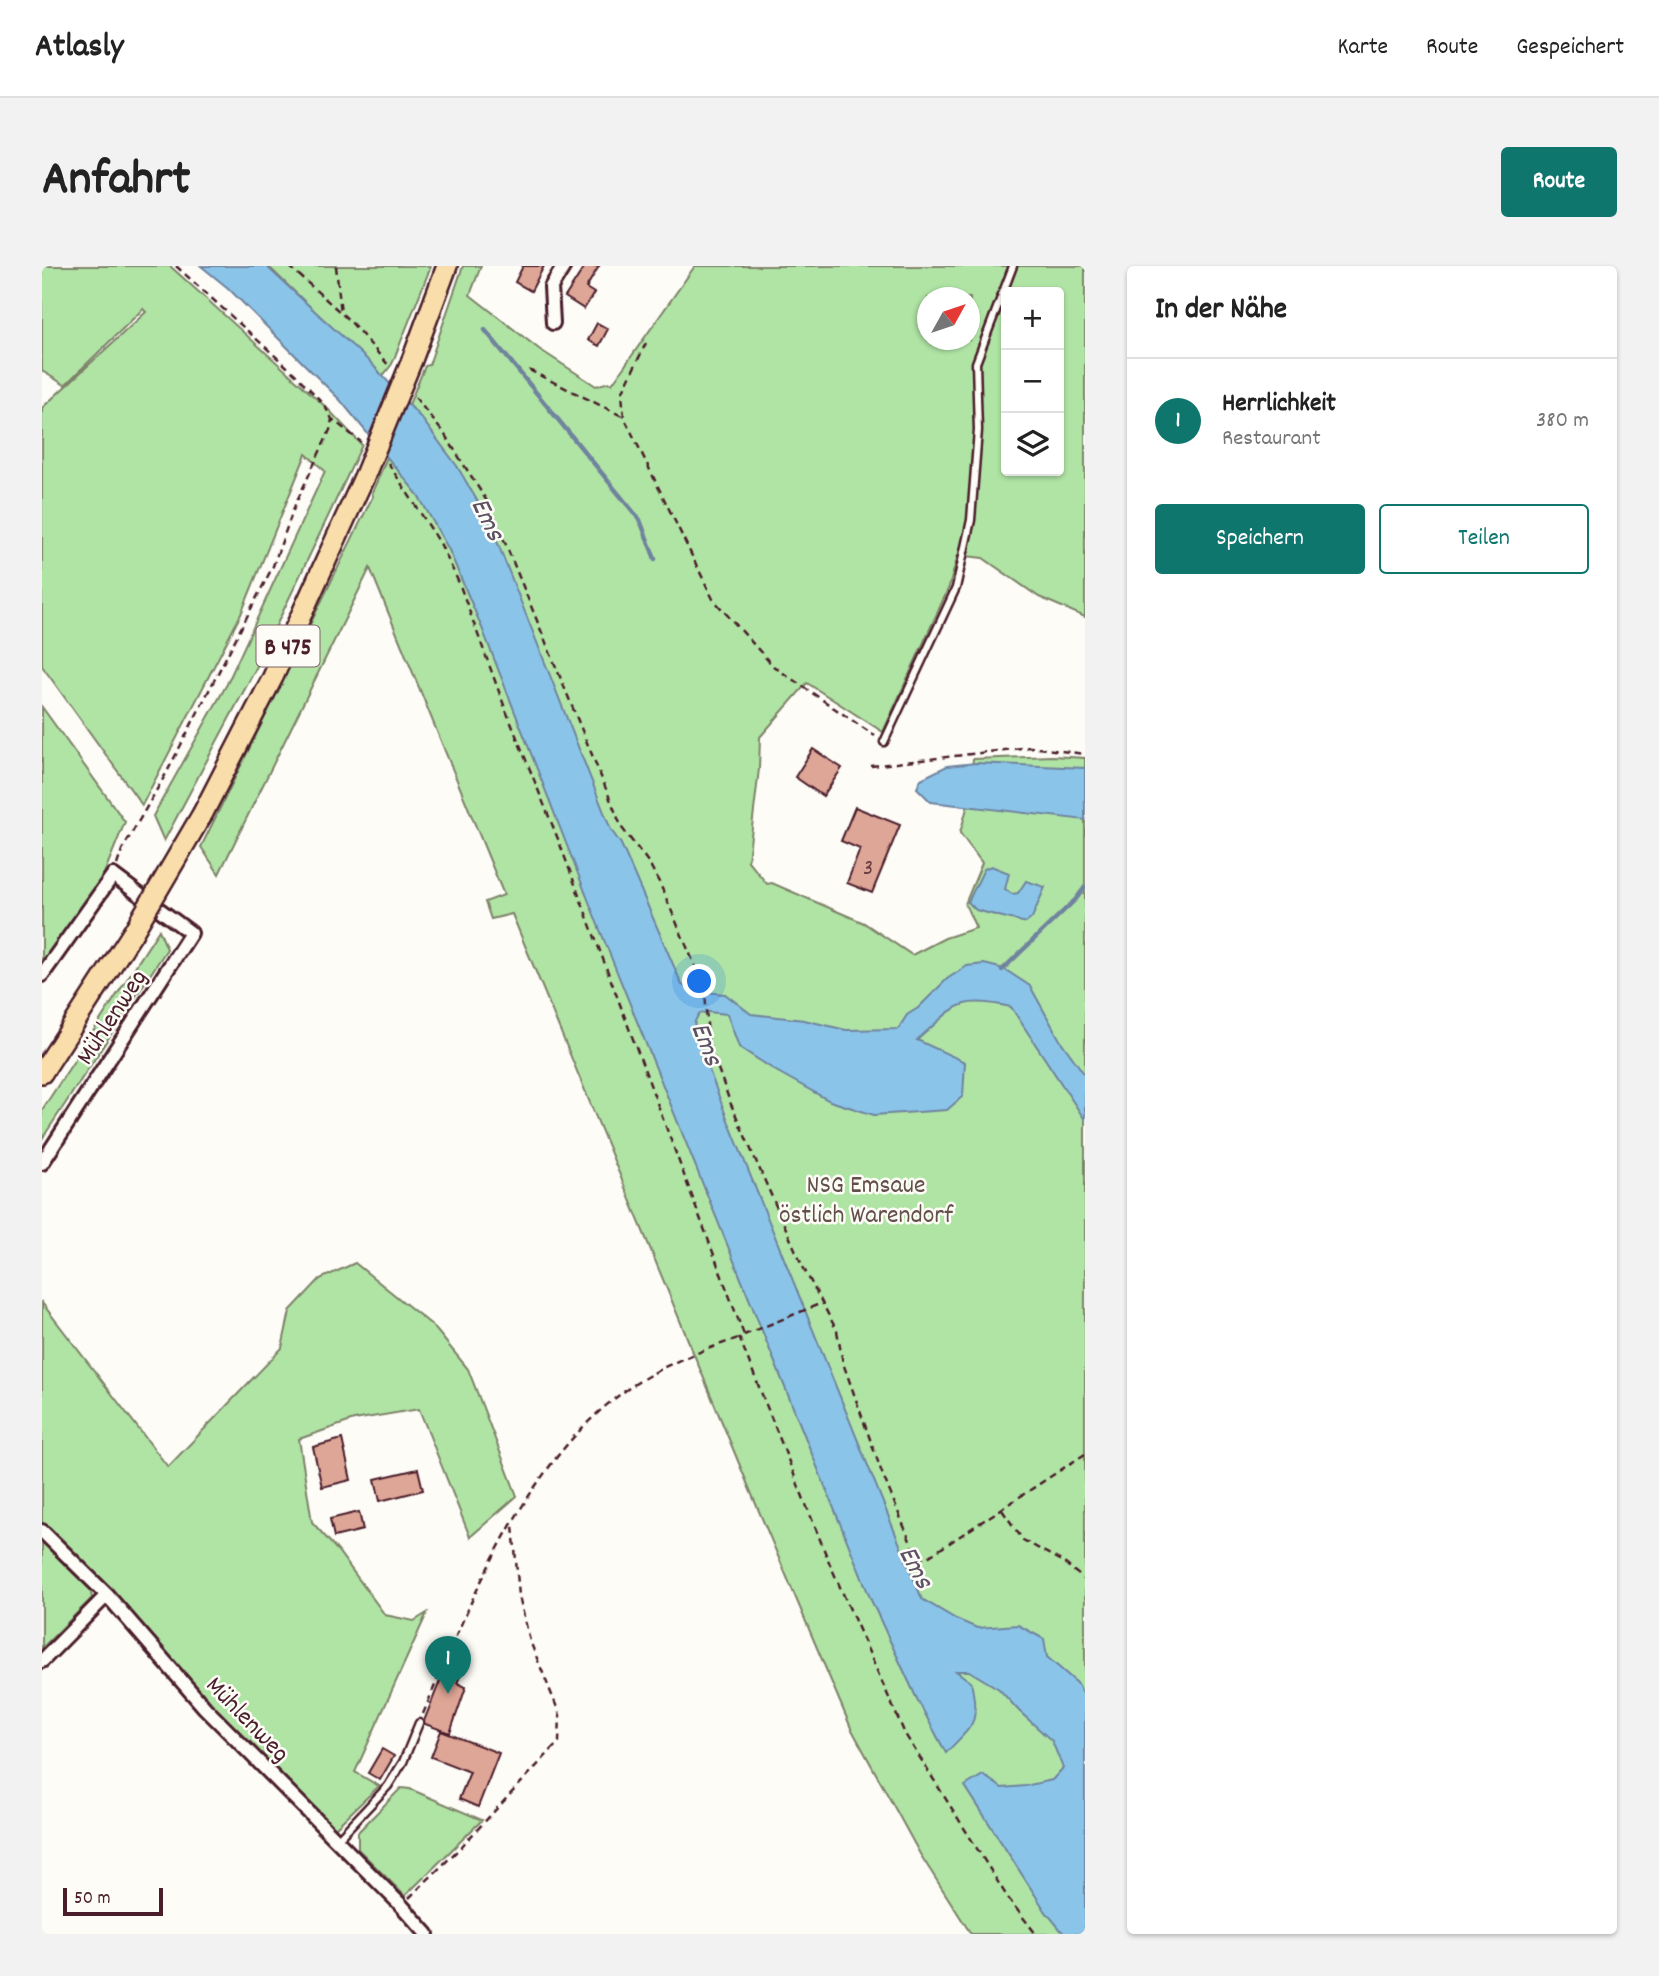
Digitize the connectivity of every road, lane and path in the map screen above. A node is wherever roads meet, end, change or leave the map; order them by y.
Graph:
1 (176, 266) edge
2 (289, 266) edge
3 (335, 266) edge
4 (447, 266) edge
5 (565, 266) edge
6 (1013, 266) edge
7 (341, 313) junction
8 (553, 323) dead end
9 (646, 343) dead end
10 (382, 356) dead end
11 (528, 370) dead end
12 (424, 409) dead end
13 (624, 417) junction
14 (332, 419) junction
15 (369, 448) dead end
16 (387, 463) dead end
17 (884, 742) joint
18 (1085, 754) edge
19 (871, 766) dead end
20 (113, 875) junction
21 (42, 975) edge
22 (42, 1073) edge
23 (42, 1163) edge
24 (822, 1303) junction
25 (744, 1335) junction
26 (739, 1337) junction
27 (1085, 1454) edge
28 (1002, 1510) junction
29 (513, 1522) junction
30 (42, 1531) edge
31 (1085, 1580) edge
32 (107, 1595) junction
33 (42, 1661) edge
34 (419, 1723) joint
35 (337, 1840) junction
36 (401, 1905) junction
37 (427, 1934) edge
38 (1036, 1934) edge

1 - 14 path
2 - 7 path
3 - 7 path
4 - 22 main road, B 475, bridge
5 - 8 street
6 - 17 lane
7 - 10 path
9 - 13 path
11 - 13 path
12 - 24 path
13 - 17 path
14 - 15 path
14 - 20 path
16 - 25 path
18 - 19 path
20 - 21 street
20 - 23 street, Mühlenweg
24 - 25 path
24 - 28 path
25 - 26 path
26 - 29 path
26 - 38 path
27 - 28 path
28 - 31 path
29 - 34 path
29 - 36 path
30 - 32 street, Mühlenweg
32 - 33 street
32 - 35 street, Mühlenweg
34 - 35 lane
35 - 36 street, Mühlenweg
36 - 37 street, Mühlenweg

